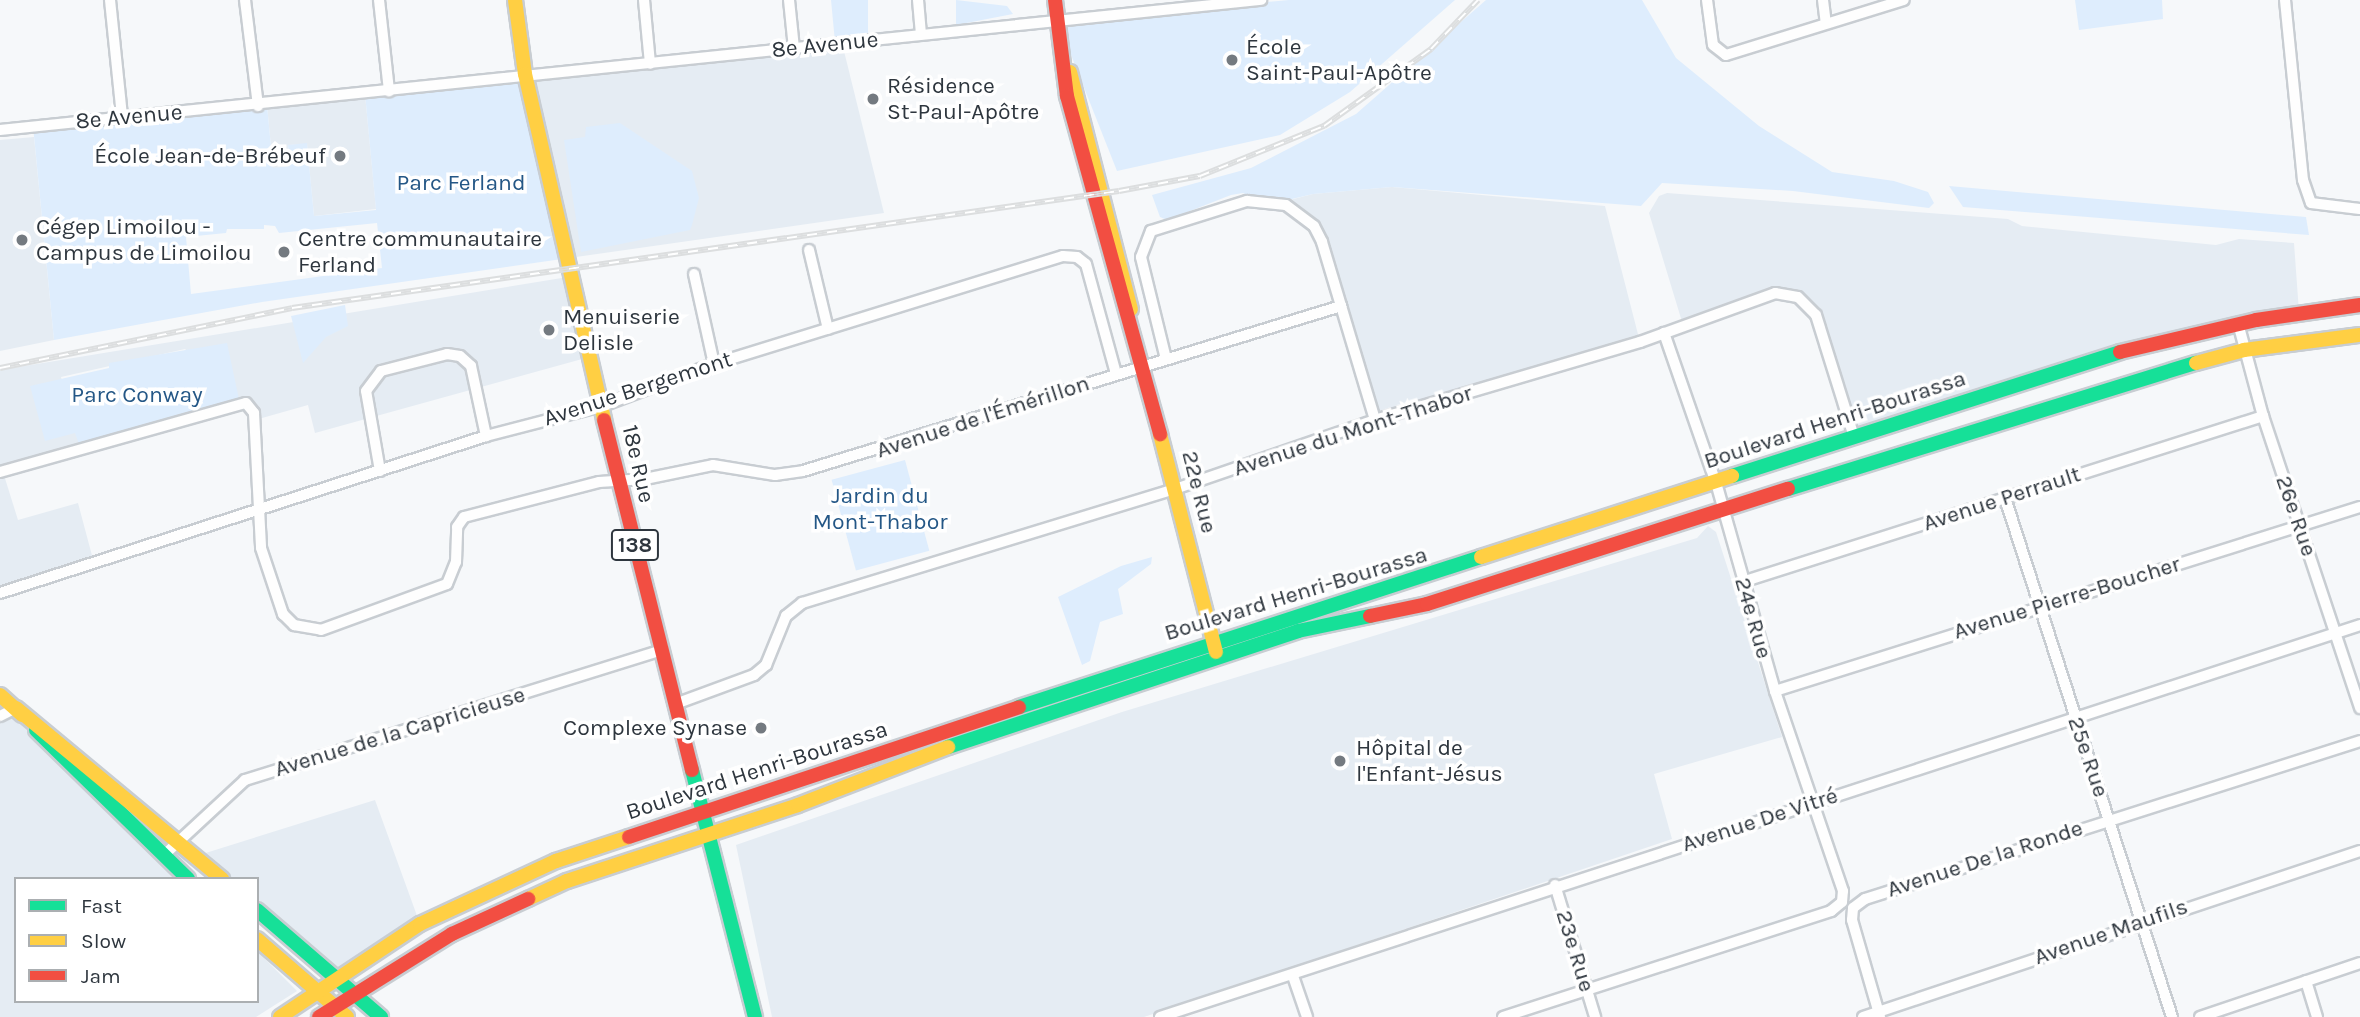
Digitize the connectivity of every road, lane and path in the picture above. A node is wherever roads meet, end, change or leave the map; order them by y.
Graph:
1 (110, 0) edge
2 (245, 0) edge
3 (379, 0) edge
4 (514, 0) edge
5 (644, 0) edge
6 (789, 0) edge
7 (918, 0) edge
8 (1055, 0) edge
9 (1261, 0) edge
10 (1707, 0) edge
11 (1823, 0) edge
12 (1904, 0) edge
13 (2285, 0) edge
14 (1186, 4) edge
15 (1058, 22) junction
16 (1826, 23) junction
17 (922, 34) junction
18 (794, 48) junction
19 (650, 64) junction
20 (525, 74) junction
21 (389, 91) junction
22 (258, 106) junction
23 (122, 117) junction
24 (0, 130) edge
25 (2360, 209) edge
26 (809, 250) dead end
27 (694, 274) dead end
28 (2360, 305) edge
29 (1342, 306) junction
30 (2238, 323) junction
31 (828, 329) junction
32 (1664, 333) junction
33 (2360, 335) edge
34 (2244, 350) junction
35 (1166, 359) junction
36 (714, 363) junction
37 (1143, 366) junction
38 (1116, 374) junction
39 (602, 406) junction
40 (2263, 416) junction
41 (1375, 420) junction
42 (486, 436) junction
43 (1854, 437) junction
44 (380, 471) junction
45 (0, 472) edge
46 (618, 482) junction
47 (1716, 483) junction
48 (1175, 489) junction
49 (2005, 498) junction
50 (2360, 507) edge
51 (261, 508) junction
52 (1724, 510) junction
53 (2300, 527) junction
54 (1742, 582) junction
55 (0, 593) edge
56 (2040, 606) junction
57 (2360, 625) edge
58 (2335, 633) junction
59 (662, 650) junction
60 (1216, 650) junction
61 (1775, 691) junction
62 (0, 695) edge
63 (678, 703) junction
64 (16, 708) junction
65 (2360, 708) edge
66 (0, 716) edge
67 (2074, 718) junction
68 (2360, 741) edge
69 (1812, 804) junction
70 (704, 813) junction
71 (2109, 819) junction
72 (710, 833) junction
73 (177, 840) junction
74 (2360, 851) edge
75 (163, 856) junction
76 (186, 877) edge
77 (220, 877) edge
78 (1555, 885) junction
79 (259, 911) edge
80 (2140, 922) junction
81 (259, 941) edge
82 (2360, 963) edge
83 (1293, 976) junction
84 (336, 979) junction
85 (2306, 981) junction
86 (1586, 990) junction
87 (317, 991) junction
88 (353, 993) junction
89 (335, 1006) junction
90 (1879, 1015) edge
91 (280, 1017) edge
92 (319, 1017) edge
93 (347, 1017) edge
94 (381, 1017) edge
95 (755, 1017) edge
96 (1160, 1017) edge
97 (1307, 1017) edge
98 (1503, 1017) edge
99 (1595, 1017) edge
100 (1863, 1017) edge
101 (2172, 1017) edge
102 (2200, 1017) edge
103 (2317, 1017) edge

1 - 23 street
2 - 22 street
3 - 21 street
4 - 20 main road, 18e Rue / 138
5 - 19 street
6 - 18 street
7 - 17 street
8 - 15 main road, 22e Rue
9 - 14 street, 8e Avenue
10 - 16 street
11 - 16 street
12 - 16 street
13 - 25 street
14 - 15 street, 8e Avenue
15 - 17 street, 8e Avenue
15 - 37 main road, 22e Rue
17 - 18 street, 8e Avenue
18 - 19 street, 8e Avenue
19 - 20 street, 8e Avenue
20 - 21 street, 8e Avenue
20 - 39 main road, 18e Rue / 138
21 - 22 street, 8e Avenue
22 - 23 street, 8e Avenue
23 - 24 street, 8e Avenue
26 - 31 street
27 - 36 street
28 - 30 main road, Boulevard Henri-Bourassa
29 - 35 street, Avenue de l'Émérillon
29 - 35 street
29 - 41 street
30 - 34 street, 26e Rue
30 - 43 main road, Boulevard Henri-Bourassa
31 - 36 street, Avenue Bergemont
31 - 38 street, Avenue Bergemont
32 - 41 street, Avenue du Mont-Thabor
32 - 43 street, Avenue du Mont-Thabor
32 - 47 street, 24e Rue
33 - 34 main road, Boulevard Henri-Bourassa
34 - 40 street, 26e Rue
34 - 52 main road, Boulevard Henri-Bourassa
35 - 37 street, Avenue de l'Émérillon
36 - 39 street, Avenue Bergemont
37 - 38 street, Avenue de l'Émérillon
37 - 48 main road, 22e Rue
38 - 46 street, Avenue de l'Émérillon
39 - 42 street, Avenue Bergemont
39 - 46 main road, 18e Rue / 138
40 - 49 street, Avenue Perrault
40 - 53 street, 26e Rue
41 - 48 street, Avenue du Mont-Thabor
42 - 44 street, Avenue Bergemont
42 - 44 street
43 - 47 main road, Boulevard Henri-Bourassa
44 - 51 street, Avenue Bergemont
45 - 51 street
46 - 51 street, Avenue de l'Émérillon
46 - 59 main road, 18e Rue / 138
47 - 52 street, 24e Rue
47 - 60 main road, Boulevard Henri-Bourassa
48 - 60 main road, 22e Rue
48 - 63 street, Avenue du Mont-Thabor
49 - 54 street, Avenue Perrault
49 - 56 street, 25e Rue
50 - 53 street, Avenue Pierre-Boucher
51 - 55 street, Avenue Bergemont
52 - 54 street, 24e Rue
52 - 60 main road, Boulevard Henri-Bourassa
53 - 56 street, Avenue Pierre-Boucher
53 - 58 street, 26e Rue
54 - 61 street, 24e Rue
56 - 61 street, Avenue Pierre-Boucher
56 - 67 street, 25e Rue
57 - 58 street, Avenue De Vitré
58 - 65 street, 26e Rue
58 - 67 street, Avenue De Vitré
59 - 63 main road, 18e Rue / 138
59 - 73 street, Avenue de la Capricieuse
60 - 70 main road, Boulevard Henri-Bourassa
60 - 72 main road, Boulevard Henri-Bourassa
61 - 69 street, 24e Rue
62 - 64 main road
63 - 70 main road, 18e Rue / 138
64 - 66 street
64 - 73 main road
64 - 75 main road
67 - 69 street, Avenue De Vitré
67 - 71 street, 25e Rue
68 - 71 street, Avenue De la Ronde
69 - 78 street, Avenue De Vitré
69 - 86 street, 24e Rue
70 - 72 main road, 18e Rue / 138
70 - 84 main road, Boulevard Henri-Bourassa
71 - 80 street, 25e Rue
71 - 90 street, Avenue De la Ronde
72 - 88 main road, Boulevard Henri-Bourassa
72 - 95 main road, 18e Rue / 138
73 - 75 street, Avenue de la Capricieuse
73 - 77 main road
74 - 80 street, Avenue Maufils
75 - 76 main road
78 - 83 street, Avenue De Vitré
78 - 86 street, 23e Rue
79 - 84 main road
80 - 90 street, Avenue Maufils
80 - 101 street, 25e Rue
81 - 87 main road
82 - 85 street
83 - 96 street, Avenue De Vitré
83 - 97 street
84 - 87 main road, Boulevard Henri-Bourassa
84 - 88 main road
85 - 102 street
85 - 103 street
86 - 98 street
86 - 99 street, 23e Rue
87 - 89 main road
87 - 91 main road, Boulevard Henri-Bourassa
88 - 89 main road, Boulevard Henri-Bourassa
88 - 94 main road
89 - 92 main road, Boulevard Henri-Bourassa
89 - 93 main road
90 - 100 street, Avenue Maufils

